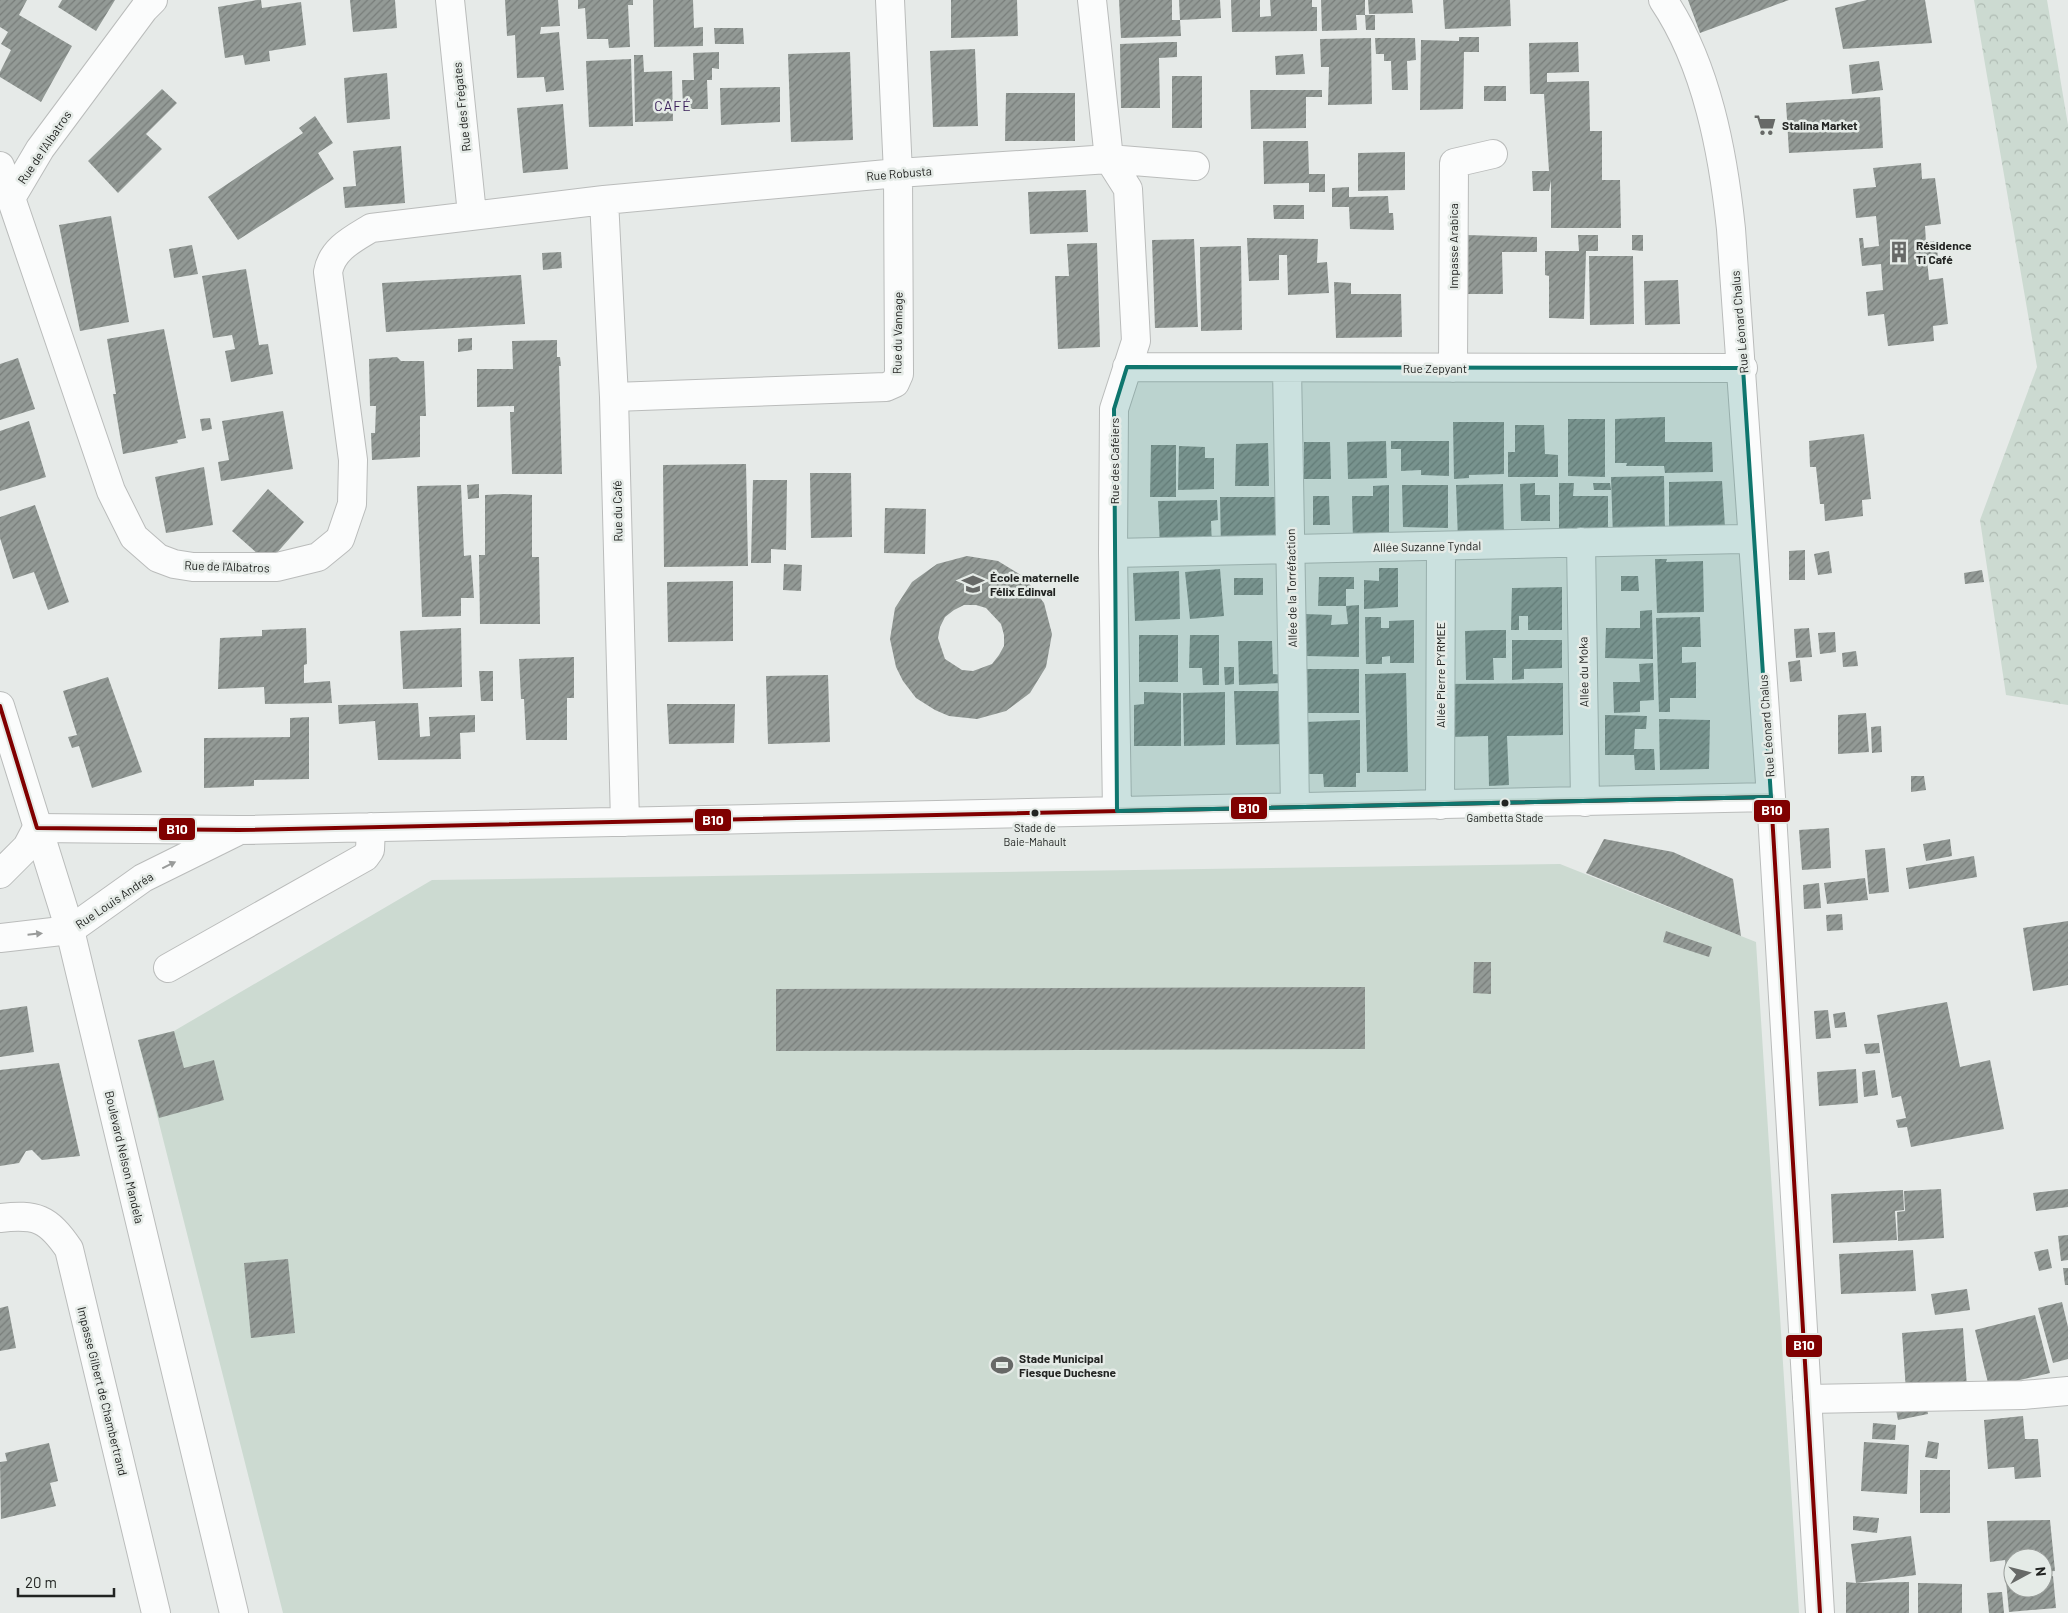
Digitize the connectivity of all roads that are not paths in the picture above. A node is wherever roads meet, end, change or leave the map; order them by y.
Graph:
1 (153, 0) edge
2 (450, 0) edge
3 (890, 0) edge
4 (1092, 0) edge
5 (1663, 0) edge
6 (1492, 154) dead end
7 (1109, 159) junction
8 (0, 166) edge
9 (1195, 166) dead end
10 (898, 173) junction
11 (10, 198) junction
12 (604, 200) junction
13 (472, 214) junction
14 (1127, 368) junction
15 (1287, 368) junction
16 (1453, 368) junction
17 (1742, 368) junction
18 (614, 396) junction
19 (1742, 539) dead end
20 (1581, 542) junction
21 (1441, 546) junction
22 (1290, 549) junction
23 (1113, 553) junction
24 (0, 706) edge
25 (1771, 798) junction
26 (1585, 802) junction
27 (1440, 805) junction
28 (1295, 808) junction
29 (1117, 811) junction
30 (625, 822) junction
31 (371, 827) junction
32 (37, 828) junction
33 (239, 830) junction
34 (0, 874) edge
35 (70, 930) junction
36 (0, 938) edge
37 (168, 968) dead end
38 (0, 1218) edge
39 (2068, 1391) edge
40 (1807, 1399) junction
41 (156, 1613) edge
42 (234, 1613) edge
43 (1820, 1613) edge

1 - 11 street, Rue de l'Albatros
2 - 13 street, Rue des Frégates
3 - 10 street, Rue du Vannage
4 - 7 street, Rue des Caféiers
5 - 17 street, Rue Léonard Chalus
6 - 16 street, Impasse Arabica
7 - 9 street, Rue Robusta
7 - 10 street, Rue Robusta
7 - 14 street, Rue des Caféiers
8 - 11 street
10 - 12 street, Rue Robusta
10 - 18 street, Rue du Vannage
11 - 13 street, Rue de l'Albatros
12 - 13 street, Rue Robusta
12 - 18 street, Rue du Café
14 - 15 street, Rue Zepyant
14 - 23 street, Rue des Caféiers
15 - 16 street, Rue Zepyant
15 - 22 street, Allée de la Torréfaction
16 - 17 street, Rue Zepyant
17 - 25 street, Rue Léonard Chalus
18 - 30 street, Rue du Café
19 - 20 street, Allée Suzanne Tyndal
20 - 21 street, Allée Suzanne Tyndal
20 - 26 street, Allée du Moka
21 - 22 street, Allée Suzanne Tyndal
21 - 27 street, Allée Pierre PYRMEE
22 - 23 street, Allée Suzanne Tyndal
22 - 28 street, Allée de la Torréfaction
23 - 29 street, Rue des Caféiers
24 - 32 street, Boulevard Nelson Mandela
25 - 26 street, Rue Louis Andréa
25 - 40 street, Rue Léonard Chalus
26 - 27 street, Rue Louis Andréa
27 - 28 street, Rue Louis Andréa
28 - 29 street, Rue Louis Andréa
29 - 30 street, Rue Louis Andréa
30 - 31 street, Rue Louis Andréa
31 - 33 street, Rue Louis Andréa
31 - 37 street
32 - 33 street, Rue Louis Andréa
32 - 34 street
32 - 35 street, Boulevard Nelson Mandela
35 -> 33 street, Rue Louis Andréa
36 -> 35 street
35 - 42 street, Boulevard Nelson Mandela
38 - 41 street, Impasse Gilbert de Chambertrand
39 - 40 street
40 - 43 street, Rue Léonard Chalus

